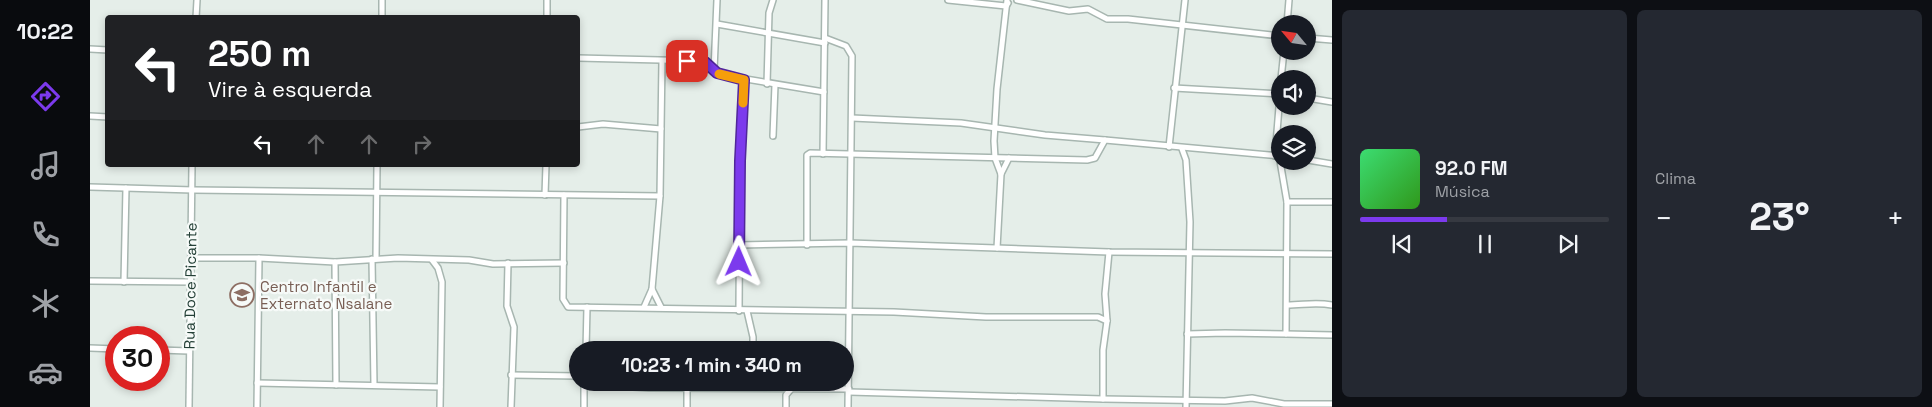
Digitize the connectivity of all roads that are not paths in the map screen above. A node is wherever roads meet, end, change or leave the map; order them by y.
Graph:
1 (197, 0) edge
2 (382, 0) edge
3 (547, 0) edge
4 (717, 0) edge
5 (772, 0) edge
6 (825, 0) edge
7 (948, 0) edge
8 (1017, 0) edge
9 (1185, 0) edge
10 (1289, 0) edge
11 (1008, 2) edge
12 (196, 15) edge
13 (382, 15) edge
14 (546, 15) edge
15 (1288, 15) edge
16 (717, 24) junction
17 (1182, 25) junction
18 (768, 33) junction
19 (1271, 35) edge
20 (1316, 39) edge
21 (825, 40) junction
22 (1332, 40) edge
23 (90, 49) edge
24 (105, 50) edge
25 (580, 58) edge
26 (662, 61) junction
27 (714, 70) junction
28 (744, 80) junction
29 (767, 84) junction
30 (775, 85) junction
31 (1174, 88) junction
32 (824, 92) junction
33 (1271, 94) edge
34 (1316, 99) edge
35 (1332, 102) edge
36 (852, 108) junction
37 (90, 116) edge
38 (105, 117) edge
39 (862, 117) junction
40 (852, 118) junction
41 (580, 127) edge
42 (661, 129) junction
43 (995, 129) junction
44 (773, 136) dead end
45 (1104, 140) junction
46 (1169, 147) junction
47 (1182, 148) junction
48 (1198, 150) junction
49 (823, 154) junction
50 (852, 154) junction
51 (1271, 157) edge
52 (995, 158) junction
53 (1009, 158) junction
54 (1186, 160) junction
55 (1316, 161) edge
56 (1332, 164) edge
57 (192, 167) edge
58 (377, 167) edge
59 (546, 167) edge
60 (1281, 170) edge
61 (1001, 174) junction
62 (90, 187) edge
63 (126, 188) junction
64 (192, 190) junction
65 (375, 193) junction
66 (545, 195) junction
67 (564, 195) junction
68 (660, 196) junction
69 (1287, 202) junction
70 (1332, 202) edge
71 (850, 244) junction
72 (740, 245) junction
73 (806, 245) junction
74 (997, 248) junction
75 (1188, 251) junction
76 (1109, 252) junction
77 (1288, 253) junction
78 (1332, 254) edge
79 (191, 258) junction
80 (259, 258) junction
81 (374, 259) junction
82 (441, 259) junction
83 (432, 260) junction
84 (334, 262) junction
85 (564, 263) junction
86 (508, 264) junction
87 (438, 268) junction
88 (90, 281) edge
89 (124, 282) junction
90 (191, 282) junction
91 (652, 289) junction
92 (1287, 305) junction
93 (1332, 305) edge
94 (587, 307) junction
95 (644, 307) junction
96 (661, 307) junction
97 (739, 311) junction
98 (747, 311) junction
99 (850, 311) junction
100 (1106, 312) junction
101 (1098, 317) junction
102 (1107, 321) junction
103 (1187, 334) junction
104 (1286, 334) junction
105 (1332, 335) edge
106 (586, 341) edge
107 (753, 341) edge
108 (850, 341) edge
109 (90, 348) edge
110 (105, 349) edge
111 (170, 350) edge
112 (189, 351) junction
113 (511, 375) junction
114 (569, 376) edge
115 (257, 383) junction
116 (336, 386) junction
117 (374, 386) junction
118 (440, 387) junction
119 (854, 390) edge
120 (584, 391) edge
121 (687, 391) edge
122 (782, 391) edge
123 (789, 391) edge
124 (849, 391) edge
125 (786, 395) junction
126 (1186, 399) junction
127 (1103, 400) junction
128 (1332, 404) edge
129 (189, 407) edge
130 (257, 407) edge
131 (440, 407) edge
132 (511, 407) edge
133 (584, 407) edge
134 (687, 407) edge
135 (786, 407) edge
136 (848, 407) edge
137 (1186, 407) edge

1 - 12 street
2 - 13 street
3 - 14 street
4 - 16 street
5 - 18 street
6 - 21 street
7 - 11 street
8 - 17 street
9 - 17 street
10 - 15 street
11 - 43 street
16 - 18 street
16 - 27 street
17 - 19 street
17 - 31 street
18 - 21 street
18 - 29 street
20 - 22 street
21 - 32 street
21 - 36 street
23 - 24 street
25 - 26 street
26 - 27 street
26 - 42 street
27 - 28 street
28 - 29 street
28 - 72 street
29 - 30 street
30 - 32 street
30 - 44 street
31 - 33 street
31 - 46 street
32 - 49 street
34 - 35 street
36 - 39 street
36 - 40 street
37 - 38 street
39 - 40 street
39 - 43 street
40 - 50 street
41 - 42 street
42 - 68 street
43 - 45 street
43 - 52 street
45 - 46 street
45 - 53 street
46 - 47 street
47 - 48 street
47 - 54 street
48 - 51 street
48 - 54 street
49 - 50 street
49 - 73 street
50 - 52 street
50 - 71 street
52 - 53 street
52 - 61 street
53 - 61 street
54 - 75 street
55 - 56 street
57 - 64 street, Rua Doce Picante
58 - 65 street
59 - 66 street
60 - 69 street
61 - 74 street
62 - 63 street
63 - 64 street
63 - 89 street
64 - 65 street
64 - 79 street, Rua Doce Picante
65 - 66 street
65 - 81 street
66 - 67 street
67 - 68 street
67 - 85 street
68 - 91 street
69 - 70 street
69 - 77 street
71 - 73 street
71 - 74 street
71 - 99 street
72 - 73 street
72 - 97 street
74 - 76 street
75 - 76 street
75 - 77 street
75 - 103 street
76 - 100 street
77 - 78 street
77 - 92 street
79 - 80 street
79 - 90 street, Rua Doce Picante
80 - 84 street
80 - 115 street
81 - 83 street
81 - 84 street
81 - 117 street
82 - 83 street
82 - 86 street
82 - 87 street
83 - 87 street
84 - 116 street
85 - 86 street
85 - 94 street
86 - 113 street
87 - 118 street
88 - 89 street
89 - 90 street
90 - 112 street, Rua Doce Picante
91 - 95 street
91 - 96 street
92 - 93 street
92 - 104 street
94 - 95 street
94 - 106 street
95 - 96 street
96 - 97 street
97 - 98 street
98 - 99 street
98 - 107 street
99 - 101 street
99 - 108 street
100 - 101 street
100 - 102 street
101 - 102 street
102 - 127 street
103 - 104 street
103 - 126 street
104 - 105 street
109 - 110 street
111 - 112 street
112 - 129 street, Rua Doce Picante
113 - 114 street
113 - 132 street
115 - 116 street
115 - 130 street
116 - 117 street
117 - 118 street
118 - 131 street
119 - 127 street
120 - 133 street
121 - 134 street
122 - 125 street
123 - 125 street
124 - 136 street
125 - 135 street
126 - 127 street
126 - 128 street
126 - 137 street

